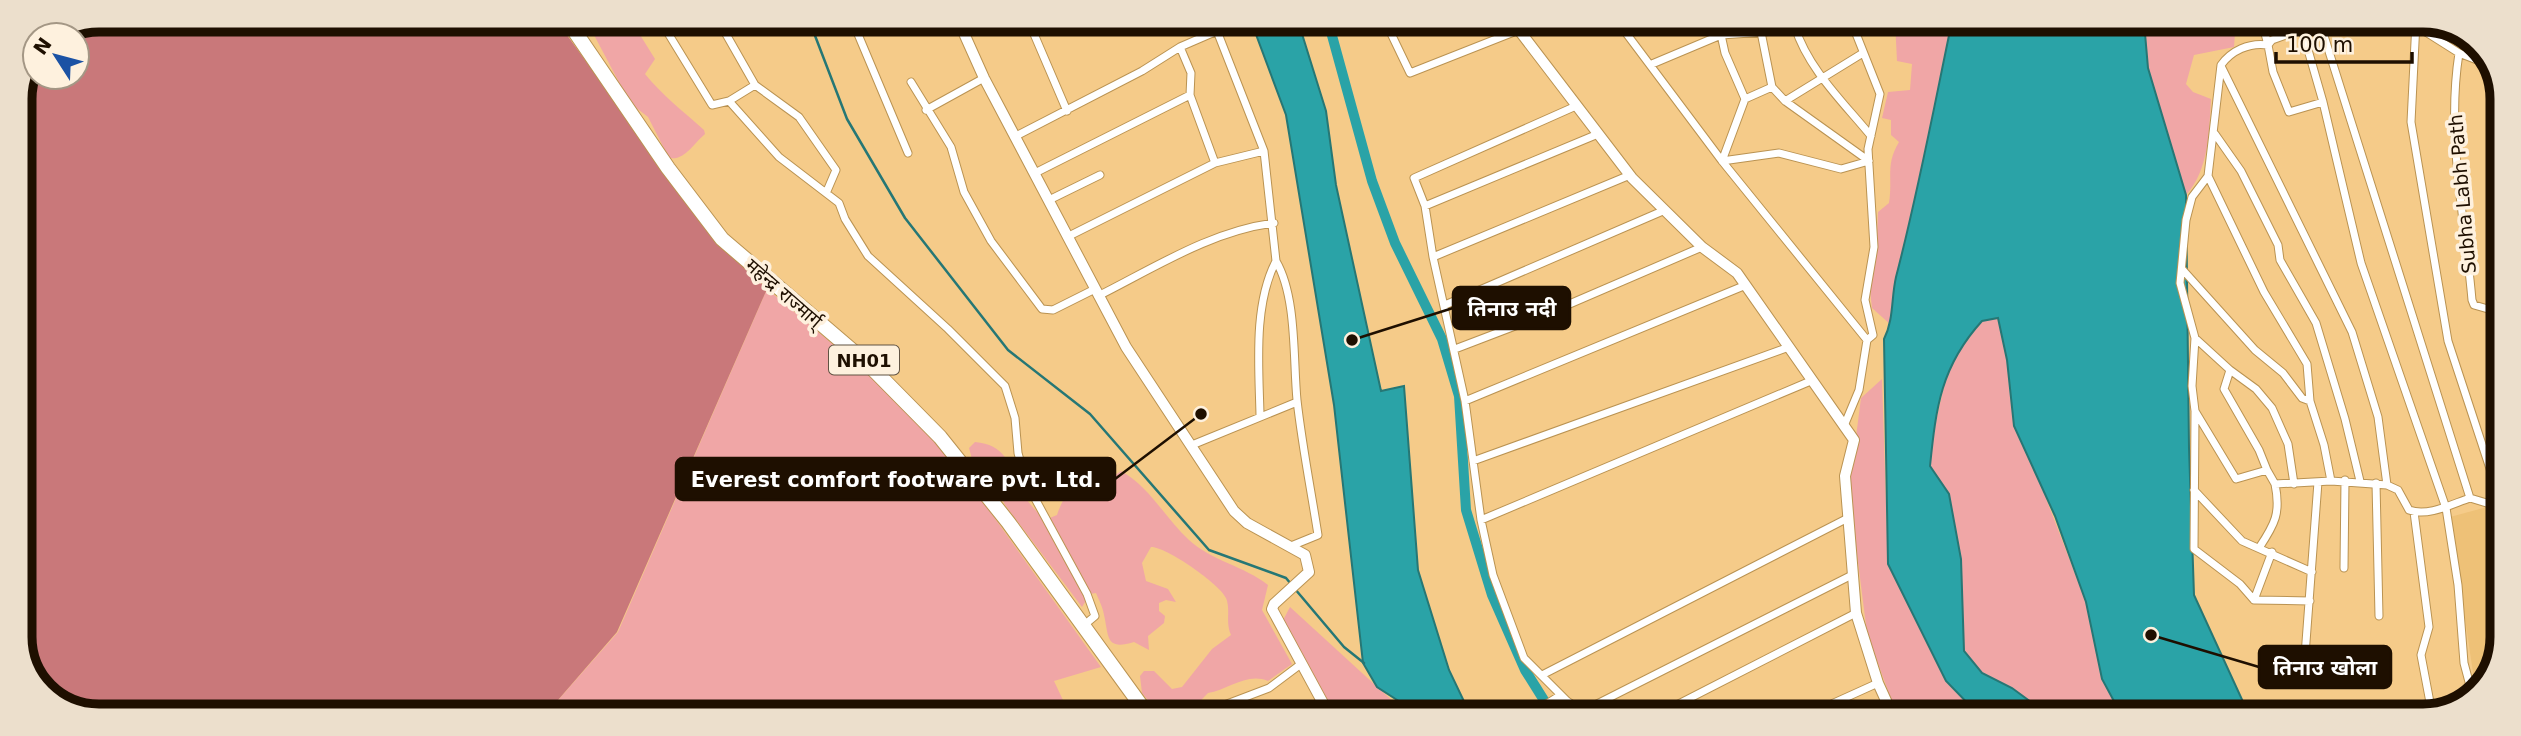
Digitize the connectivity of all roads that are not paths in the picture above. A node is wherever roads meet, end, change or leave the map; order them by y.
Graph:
1 (575, 32) edge
2 (667, 32) edge
3 (725, 32) edge
4 (857, 32) edge
5 (964, 32) edge
6 (1033, 32) edge
7 (1215, 32) edge
8 (1217, 32) edge
9 (1390, 32) edge
10 (1501, 32) edge
11 (1521, 32) edge
12 (1625, 32) edge
13 (1761, 32) joint
14 (1799, 32) edge
15 (1855, 32) edge
16 (2264, 32) edge
17 (2288, 32) edge
18 (2302, 32) edge
19 (2324, 32) edge
20 (2414, 32) edge
21 (2428, 32) edge
22 (1721, 34) junction
23 (2267, 45) junction
24 (1180, 47) junction
25 (1863, 53) junction
26 (2459, 53) junction
27 (2477, 60) edge
28 (1652, 64) junction
29 (2221, 65) junction
30 (984, 78) junction
31 (1823, 78) junction
32 (911, 82) dead end
33 (755, 85) junction
34 (1772, 87) junction
35 (1189, 95) junction
36 (1745, 99) junction
37 (729, 101) junction
38 (1785, 101) junction
39 (2323, 102) junction
40 (1576, 106) junction
41 (926, 110) junction
42 (1066, 110) junction
43 (2215, 133) junction
44 (1598, 134) junction
45 (1871, 136) junction
46 (1014, 137) junction
47 (1264, 151) junction
48 (908, 153) dead end
49 (1722, 161) junction
50 (1869, 161) junction
51 (1214, 163) junction
52 (1035, 173) junction
53 (1630, 175) junction
54 (1100, 176) dead end
55 (2208, 176) junction
56 (827, 191) junction
57 (1049, 200) junction
58 (1425, 206) junction
59 (1665, 210) junction
60 (1274, 223) junction
61 (1067, 237) junction
62 (1702, 247) junction
63 (1433, 257) junction
64 (1276, 261) junction
65 (2182, 269) junction
66 (1746, 285) junction
67 (1096, 293) junction
68 (1445, 305) junction
69 (2489, 309) edge
70 (2195, 338) junction
71 (1867, 340) junction
72 (1789, 347) junction
73 (1455, 349) junction
74 (2230, 370) junction
75 (1813, 380) junction
76 (1465, 401) junction
77 (2309, 401) junction
78 (1297, 402) junction
79 (2195, 411) junction
80 (1260, 415) junction
81 (1844, 426) junction
82 (1192, 445) junction
83 (1473, 461) junction
84 (2490, 468) edge
85 (2267, 470) junction
86 (2345, 480) junction
87 (2331, 481) junction
88 (2360, 481) junction
89 (2318, 482) junction
90 (2376, 483) junction
91 (2275, 484) junction
92 (2294, 484) junction
93 (2387, 485) junction
94 (2194, 490) junction
95 (2470, 498) junction
96 (2490, 504) edge
97 (2446, 508) junction
98 (2414, 512) junction
99 (1846, 519) junction
100 (1481, 520) junction
101 (1291, 546) junction
102 (2259, 548) junction
103 (2272, 552) junction
104 (2344, 568) dead end
105 (2312, 572) junction
106 (1852, 575) junction
107 (2254, 600) junction
108 (2310, 601) junction
109 (1856, 614) junction
110 (2379, 616) dead end
111 (1083, 626) junction
112 (1301, 664) junction
113 (1542, 675) junction
114 (2303, 682) dead end
115 (1878, 683) junction
116 (2470, 685) edge
117 (1561, 695) junction
118 (1886, 702) joint
119 (2430, 703) edge
120 (1139, 704) edge
121 (1227, 704) edge
122 (1323, 704) edge
123 (1548, 704) edge
124 (1573, 704) edge
125 (1605, 704) edge
126 (1680, 704) edge
127 (1832, 704) edge
128 (1882, 704) edge

1 - 111 highway, महेन्द्र राज्मार्ग् / NH01
2 - 37 street
3 - 33 street
4 - 48 street
5 - 30 street
6 - 42 street
7 - 24 street
8 - 47 street
9 - 10 street
11 - 40 street
12 - 28 street
13 - 22 street
13 - 34 street
14 - 31 street
15 - 25 street
16 - 23 street
17 - 23 street
18 - 39 street
19 - 95 street
20 - 84 street
21 - 26 street
22 - 28 street
22 - 36 street
23 - 29 street
23 - 39 street
24 - 35 street
24 - 42 street
25 - 31 street
25 - 45 street
26 - 27 street
26 - 69 street, Subha Labh Path
28 - 49 street
29 - 43 street
29 - 93 street
30 - 41 street
30 - 46 street
31 - 38 street
31 - 45 street
32 - 41 street
33 - 37 street
33 - 56 street
34 - 36 street
34 - 38 street
35 - 51 street
35 - 52 street
36 - 49 street
37 - 56 street
38 - 50 street
39 - 97 street
40 - 44 street
40 - 58 street
41 - 67 street
42 - 46 street
43 - 55 street
43 - 88 street
44 - 53 street
44 - 58 street
45 - 50 street
46 - 52 street
47 - 51 street
47 - 60 street
49 - 50 street
49 - 71 street
50 - 71 street
51 - 61 street
52 - 57 street
53 - 59 street
53 - 63 street
54 - 57 street
55 - 65 street
55 - 77 street
56 - 111 street
57 - 61 street
58 - 63 street
59 - 62 street
59 - 68 street
60 - 64 street
60 - 67 street
61 - 67 street
62 - 66 street
62 - 73 street
63 - 68 street
64 - 78 street
64 - 80 street
65 - 70 street
65 - 77 street
66 - 72 street
66 - 76 street
67 - 82 street
68 - 73 street
70 - 74 street
70 - 79 street
71 - 81 street
72 - 75 street
72 - 83 street
73 - 76 street
74 - 85 street
74 - 92 street
75 - 81 street
75 - 100 street
76 - 83 street
77 - 87 street
78 - 80 street
78 - 101 street
79 - 85 street
79 - 94 street
80 - 82 street
81 - 99 street
82 - 101 street
83 - 100 street
85 - 91 street
86 - 87 street
86 - 88 street
86 - 104 street
87 - 89 street
88 - 90 street
89 - 92 street
89 - 105 street
90 - 93 street
90 - 110 street
91 - 92 street
91 - 102 street
93 - 98 street
94 - 102 street
94 - 107 street
95 - 96 street
95 - 97 street
97 - 98 street
97 - 116 street
98 - 119 street
99 - 106 street
99 - 113 street
100 - 113 street
101 - 112 street
102 - 103 street
103 - 105 street
103 - 107 street
105 - 108 street
106 - 109 street
106 - 125 street
107 - 108 street
108 - 114 street
109 - 115 street
109 - 126 street
111 - 120 highway, महेन्द्र राज्मार्ग् / NH01
112 - 121 street
112 - 122 street
113 - 117 street
115 - 118 street
115 - 127 street
117 - 123 street
117 - 124 street
118 - 128 street

